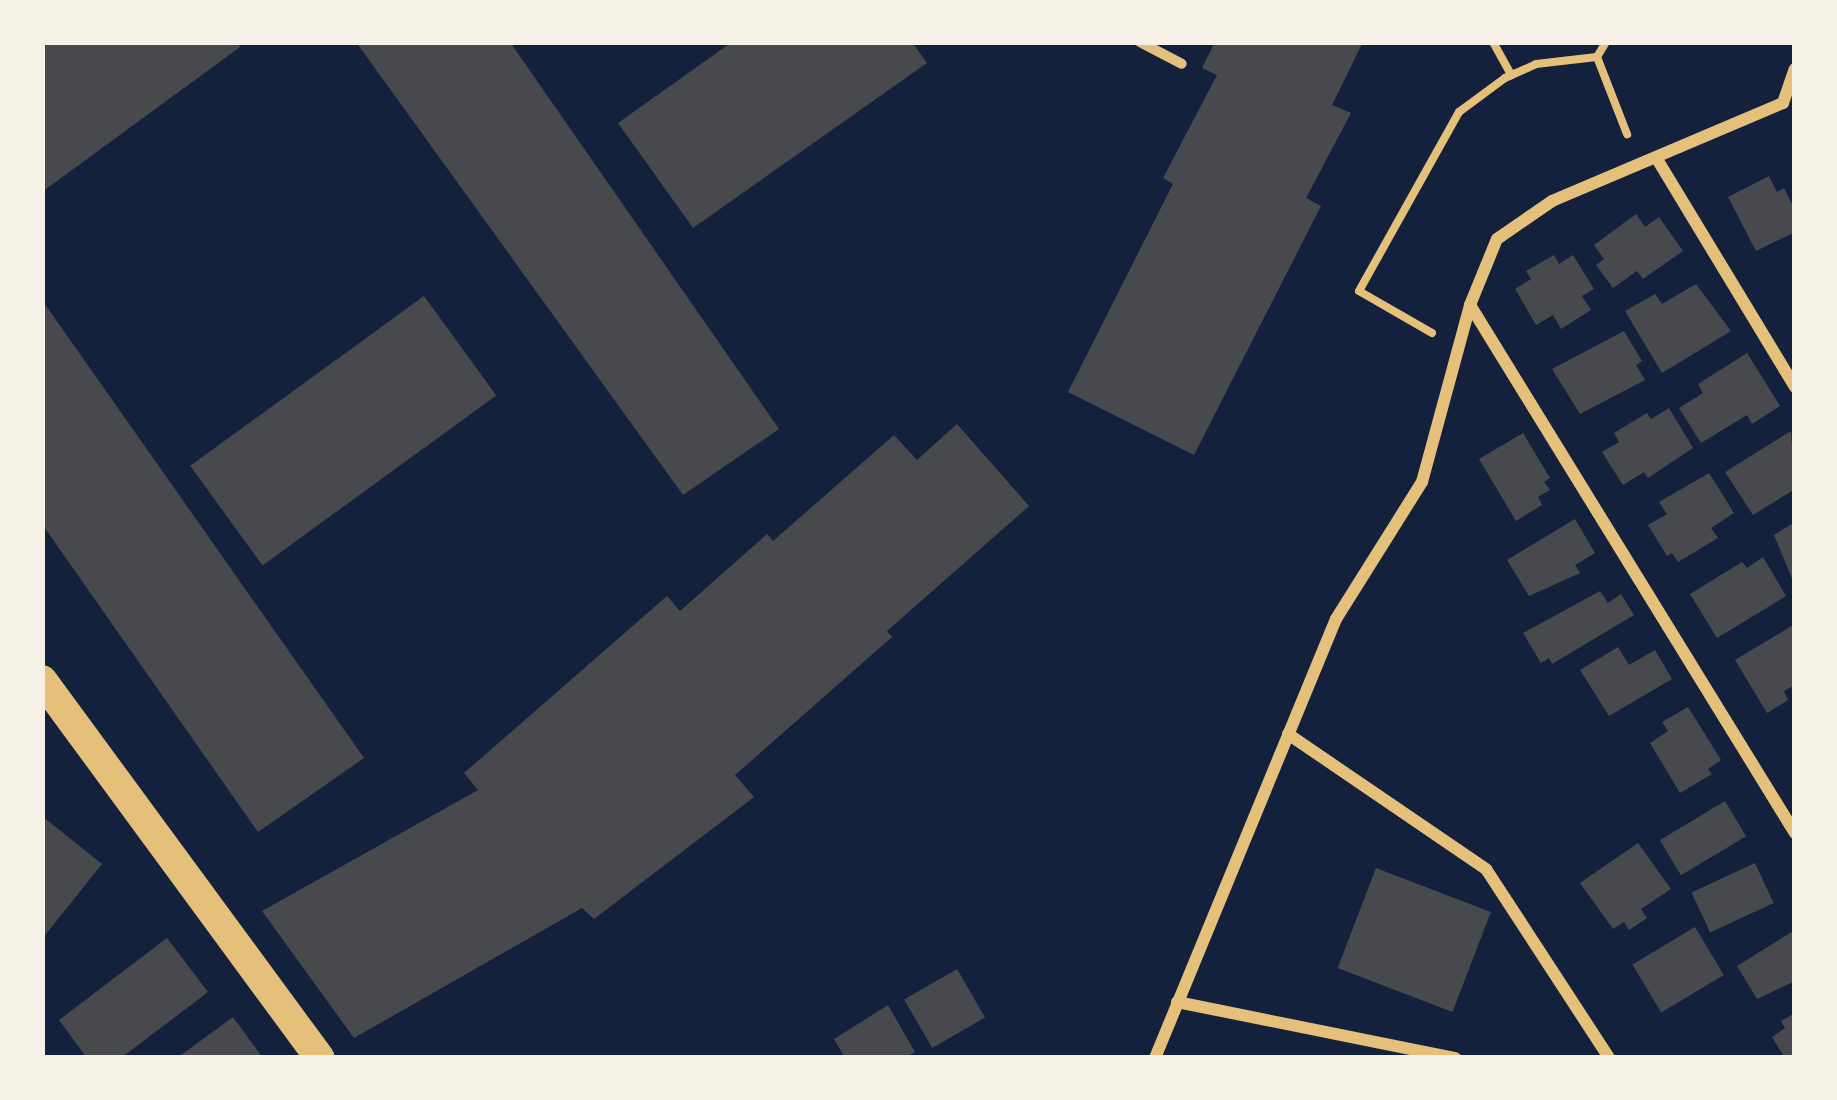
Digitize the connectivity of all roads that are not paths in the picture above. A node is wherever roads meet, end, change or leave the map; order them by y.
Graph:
1 (1140, 42) edge
2 (1182, 64) dead end
3 (1795, 69) edge
4 (1657, 159) junction
5 (1470, 305) junction
6 (1795, 387) edge
7 (42, 680) edge
8 (1288, 734) junction
9 (1795, 832) edge
10 (1177, 1002) junction
11 (320, 1058) edge
12 (1155, 1058) edge
13 (1455, 1058) edge
14 (1609, 1058) edge

1 - 2 street
3 - 4 street
4 - 5 street
4 - 6 street
5 - 8 street
5 - 9 street
7 - 11 main road
8 - 10 street
8 - 14 street
10 - 12 street
10 - 13 street

